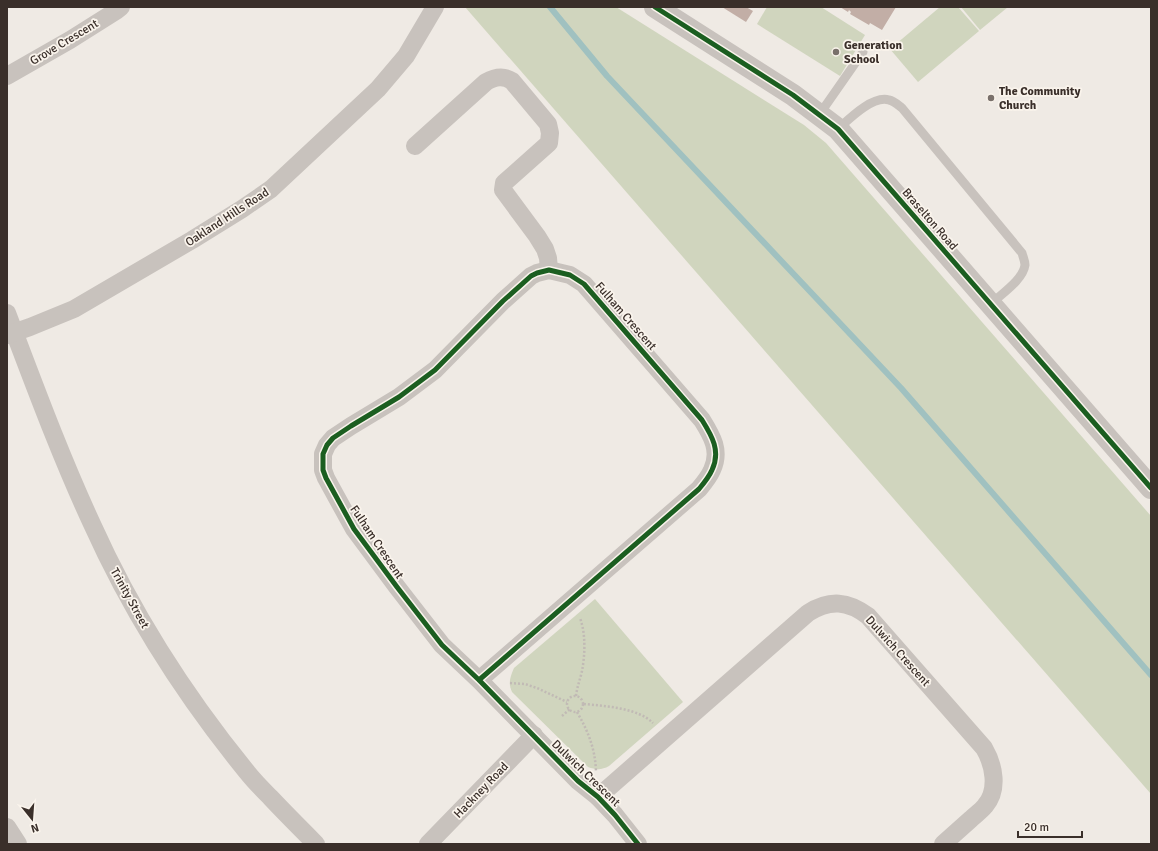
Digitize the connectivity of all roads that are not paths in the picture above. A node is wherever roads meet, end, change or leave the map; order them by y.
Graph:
1 (121, 7) edge
2 (435, 7) edge
3 (665, 10) edge
4 (862, 52) dead end
5 (7, 76) edge
6 (819, 114) junction
7 (838, 129) junction
8 (415, 146) dead end
9 (549, 270) junction
10 (991, 304) junction
11 (7, 313) edge
12 (11, 334) edge
13 (1151, 488) edge
14 (480, 681) junction
15 (534, 736) junction
16 (598, 797) junction
17 (7, 827) edge
18 (18, 844) edge
19 (316, 844) edge
20 (428, 844) edge
21 (638, 844) edge
22 (943, 844) edge

1 - 5 street, Grove Crescent
2 - 12 street, Oakland Hills Road
3 - 6 street, Braselton Road
4 - 6 lane
6 - 7 street, Braselton Road
7 - 10 street, Braselton Road
7 - 10 lane
8 - 9 street
9 - 14 street, Fulham Crescent
9 - 14 street, Fulham Crescent
10 - 13 street, Braselton Road
11 - 12 street, Trinity Street
12 - 19 street, Trinity Street
14 - 15 street, Fulham Crescent
15 - 16 street, Dulwich Crescent
15 - 20 street, Hackney Road
16 - 21 street, Dulwich Crescent
16 - 22 street, Dulwich Crescent
17 - 18 street

